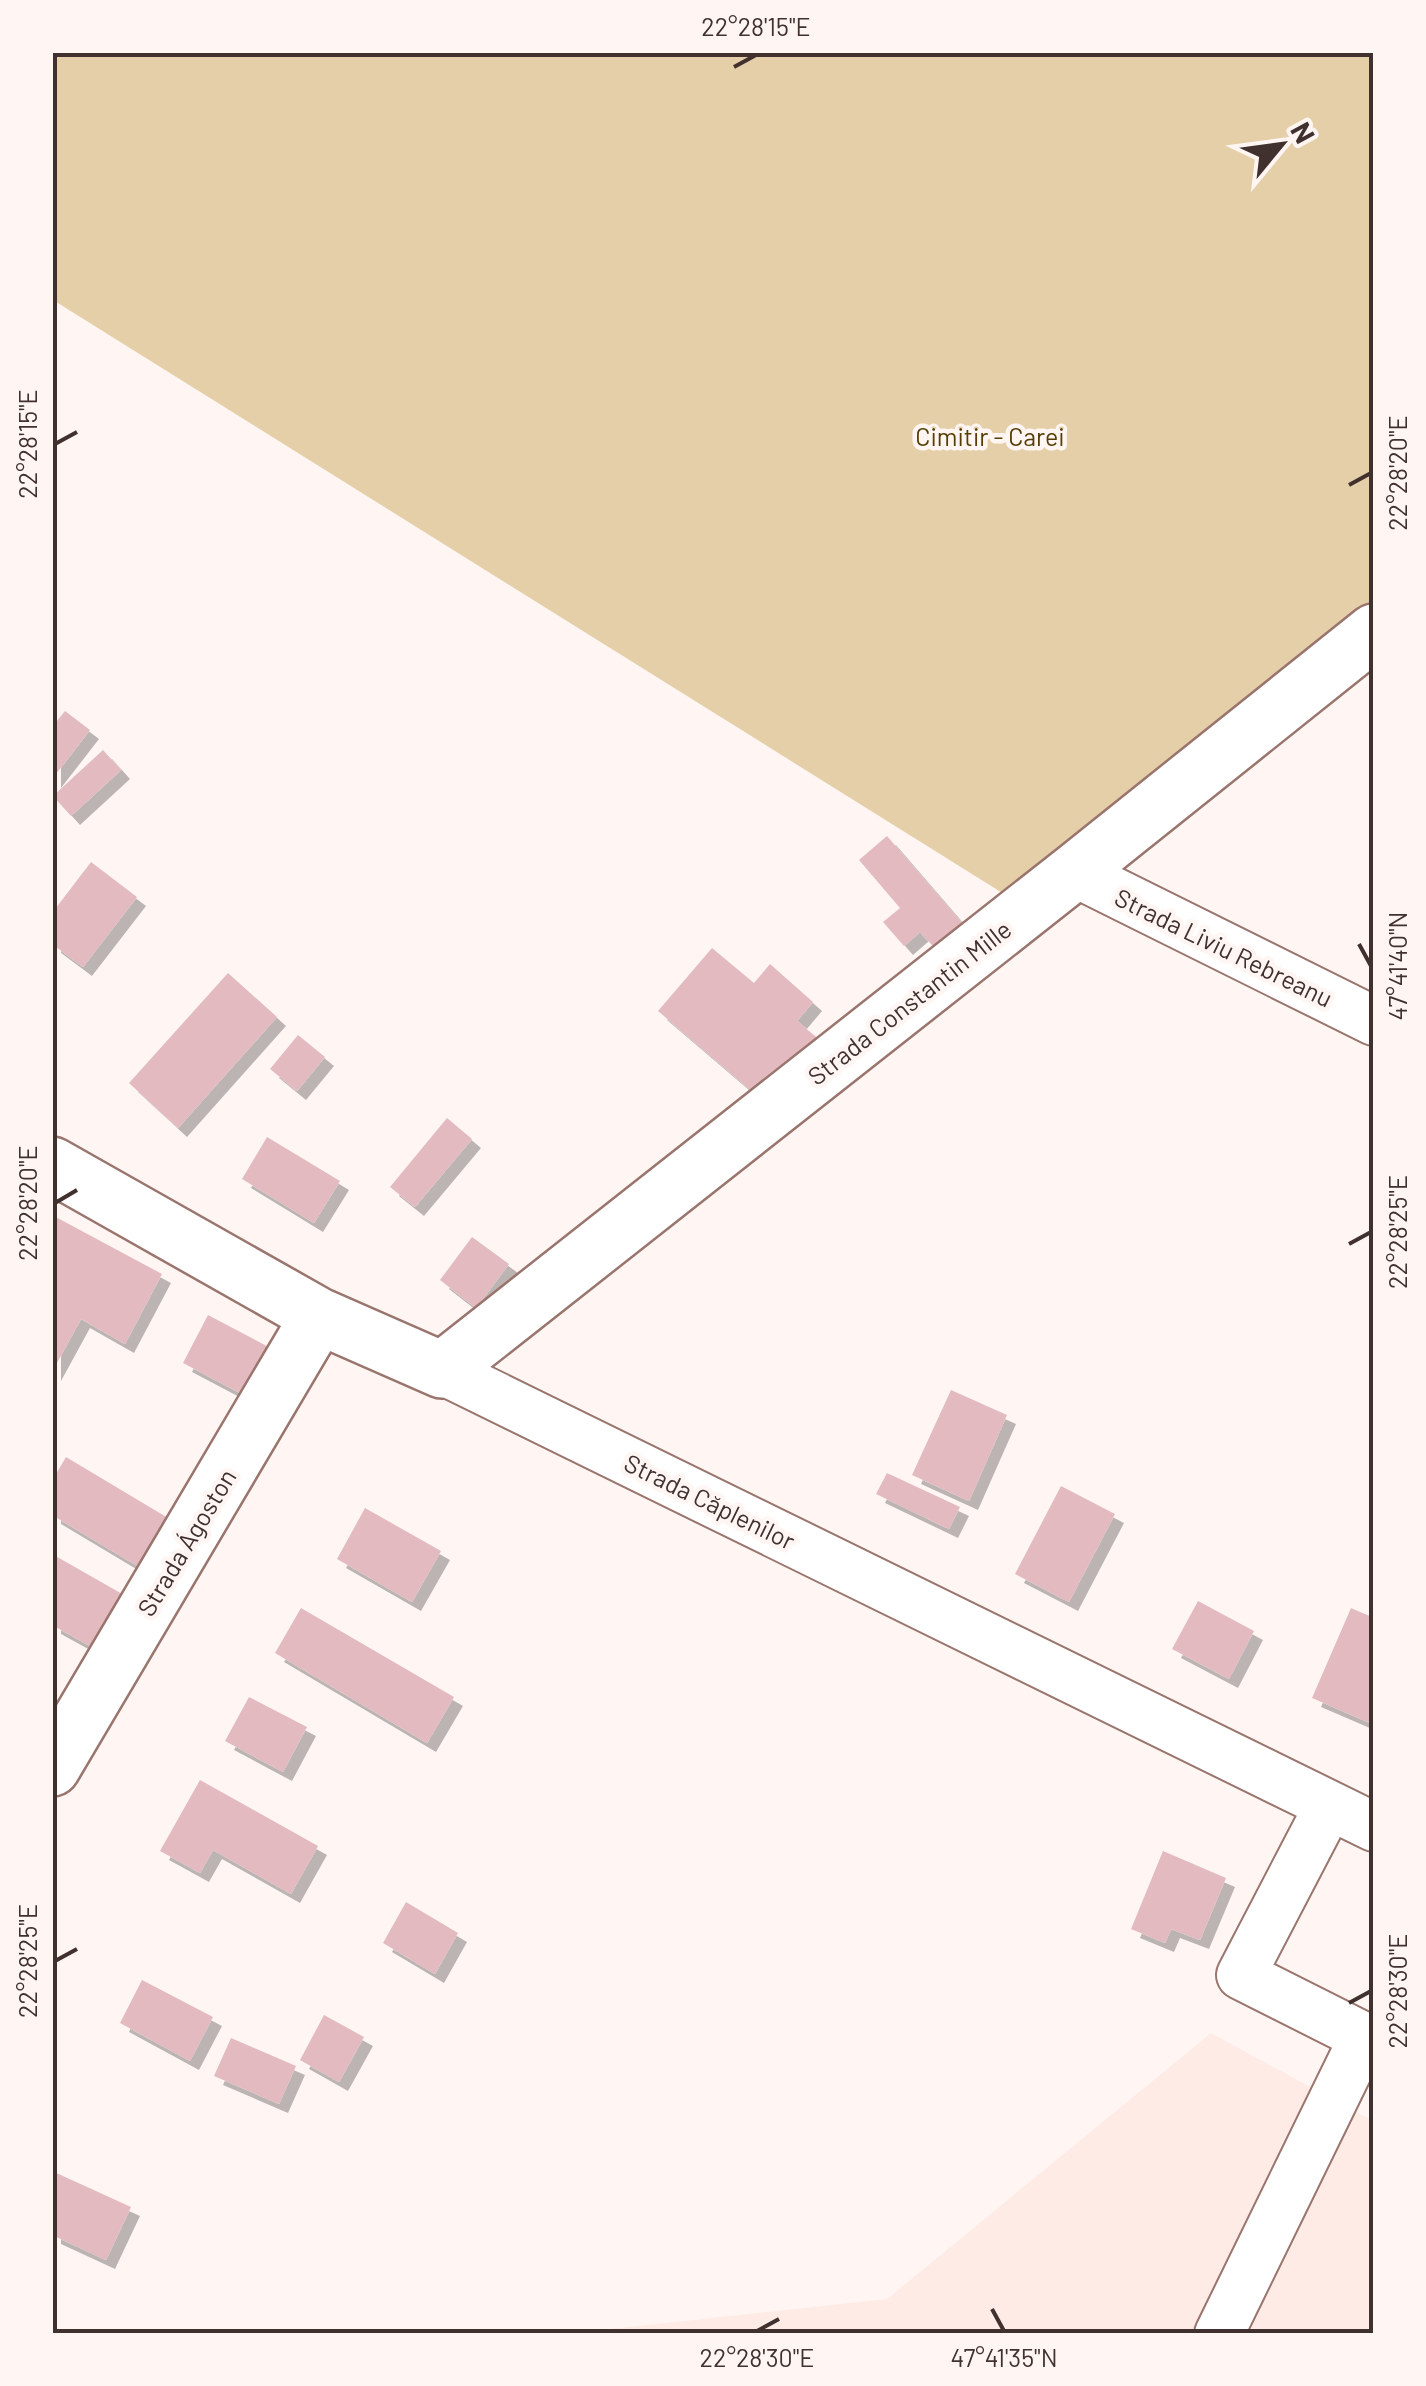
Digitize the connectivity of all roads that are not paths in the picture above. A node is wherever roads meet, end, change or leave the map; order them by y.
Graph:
1 (1374, 632) edge
2 (1074, 872) junction
3 (1374, 1021) edge
4 (52, 1165) edge
5 (318, 1316) junction
6 (442, 1370) junction
7 (52, 1768) edge
8 (1330, 1806) junction
9 (1374, 1827) edge
10 (1369, 2040) edge
11 (1219, 2334) edge

1 - 2 main road, Strada Constantin Mille
2 - 3 street, Strada Liviu Rebreanu
2 - 6 main road, Strada Constantin Mille
4 - 5 main road, Strada Căplenilor
5 - 6 main road, Strada Căplenilor
5 - 7 main road, Strada Ágoston
6 - 8 street, Strada Căplenilor
8 - 9 street, Strada Căplenilor
8 - 10 street
10 - 11 street

